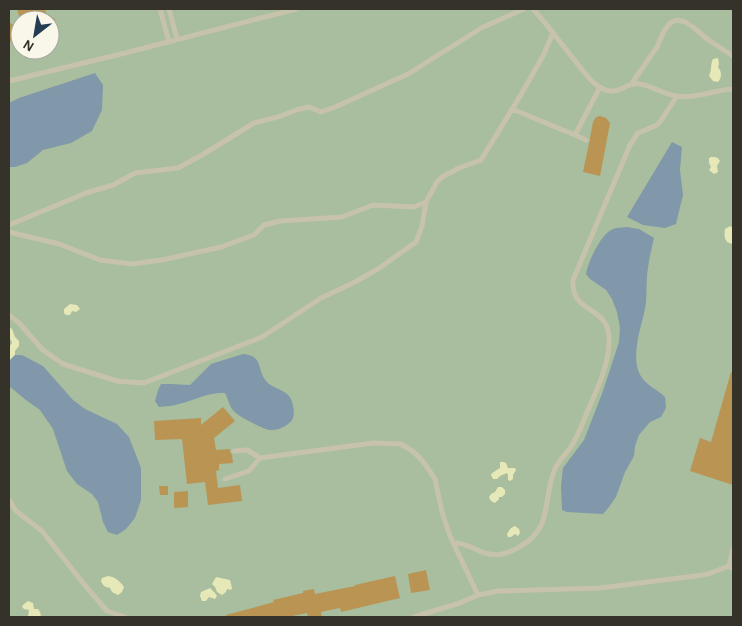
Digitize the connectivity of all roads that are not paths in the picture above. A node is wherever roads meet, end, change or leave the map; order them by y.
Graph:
1 (160, 9) edge
2 (169, 9) edge
3 (296, 9) edge
4 (524, 9) edge
5 (533, 9) edge
6 (553, 33) junction
7 (177, 40) junction
8 (169, 42) junction
9 (733, 56) edge
10 (9, 81) edge
11 (632, 83) junction
12 (600, 87) junction
13 (733, 89) edge
14 (676, 96) junction
15 (512, 109) junction
16 (575, 135) junction
17 (586, 140) dead end
18 (426, 202) junction
19 (9, 224) edge
20 (9, 232) edge
21 (9, 316) edge
22 (234, 450) dead end
23 (260, 458) junction
24 (225, 479) dead end
25 (9, 500) edge
26 (16, 511) junction
27 (9, 512) edge
28 (453, 543) junction
29 (733, 549) edge
30 (731, 568) edge
31 (478, 596) junction
32 (125, 617) edge
33 (414, 617) edge

1 - 8 lane
2 - 7 lane
3 - 7 lane
4 - 19 lane
5 - 6 lane
6 - 12 lane
6 - 15 lane
7 - 8 lane
8 - 10 lane
9 - 11 lane
11 - 12 lane
11 - 14 lane
12 - 16 lane
13 - 14 lane
14 - 28 lane
15 - 16 lane
15 - 18 lane
16 - 17 lane
18 - 20 lane
18 - 21 lane
22 - 23 lane
23 - 24 lane
23 - 28 lane
25 - 26 lane
26 - 27 lane
26 - 32 lane
28 - 31 lane
29 - 30 lane
30 - 31 lane
31 - 33 lane

